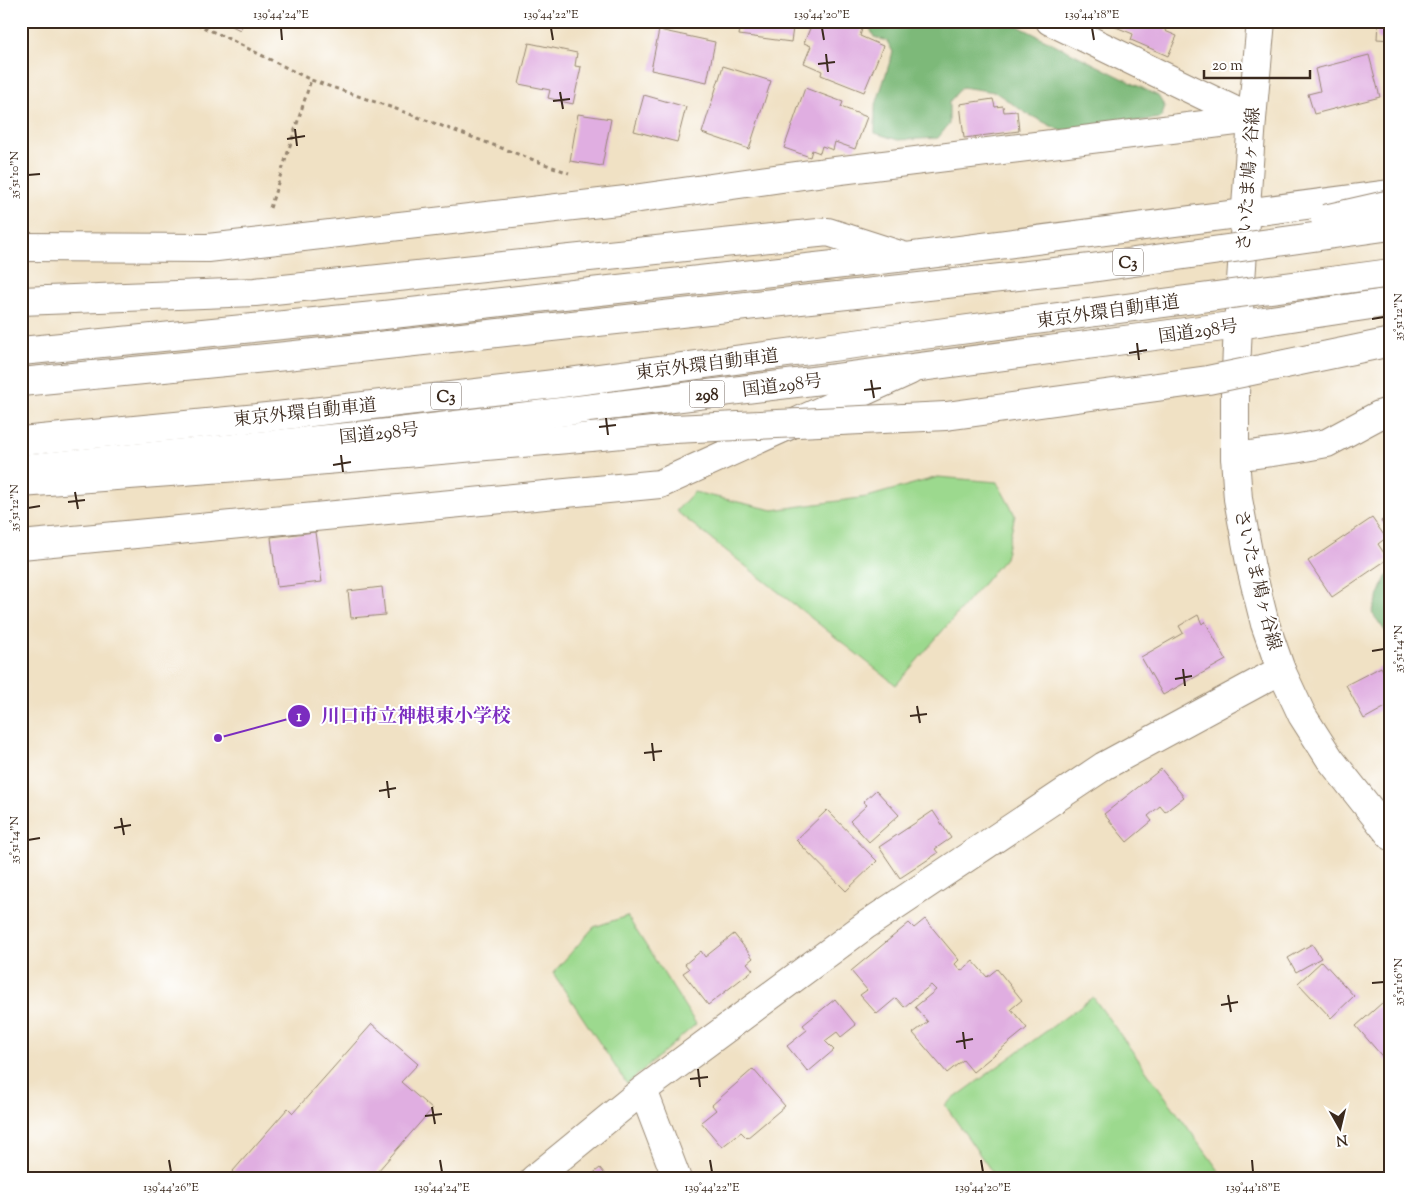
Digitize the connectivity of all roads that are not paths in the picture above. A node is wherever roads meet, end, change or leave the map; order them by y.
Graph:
1 (1050, 21) edge
2 (1261, 21) edge
3 (1252, 119) junction
4 (1391, 194) edge
5 (1391, 204) edge
6 (1246, 212) junction
7 (1391, 226) edge
8 (21, 247) edge
9 (906, 257) junction
10 (1091, 268) junction
11 (1391, 273) edge
12 (21, 301) edge
13 (1391, 302) edge
14 (1238, 325) junction
15 (1391, 342) edge
16 (21, 351) edge
17 (1391, 362) edge
18 (917, 368) junction
19 (1208, 380) junction
20 (21, 382) edge
21 (1391, 411) edge
22 (21, 440) edge
23 (1235, 457) junction
24 (21, 469) edge
25 (21, 483) edge
26 (21, 545) edge
27 (1281, 670) junction
28 (1391, 836) edge
29 (643, 1090) junction
30 (534, 1179) edge
31 (676, 1179) edge

1 - 3 main road
2 - 3 main road, さいたま鳩ヶ谷線
3 - 6 main road, さいたま鳩ヶ谷線
3 - 8 main road
4 - 6 main road
5 - 10 main road, bridge
6 - 9 main road
6 - 14 main road, さいたま鳩ヶ谷線
7 - 10 main road, C3, bridge
9 - 12 main road
9 - 16 main road
10 - 20 main road, C3, bridge
11 - 22 main road, 東京外環自動車道 / C3, bridge
13 - 14 main road, 国道298号 / 298
14 - 18 main road, 国道298号 / 298
14 - 23 main road, さいたま鳩ヶ谷線
15 - 19 main road, bridge
17 - 19 main road, bridge
18 - 24 main road, 国道298号 / 298
18 - 26 main road
19 - 25 main road, bridge
21 - 23 main road
23 - 27 main road, さいたま鳩ヶ谷線
27 - 28 main road, さいたま鳩ヶ谷線
27 - 29 main road
29 - 30 main road
29 - 31 main road

